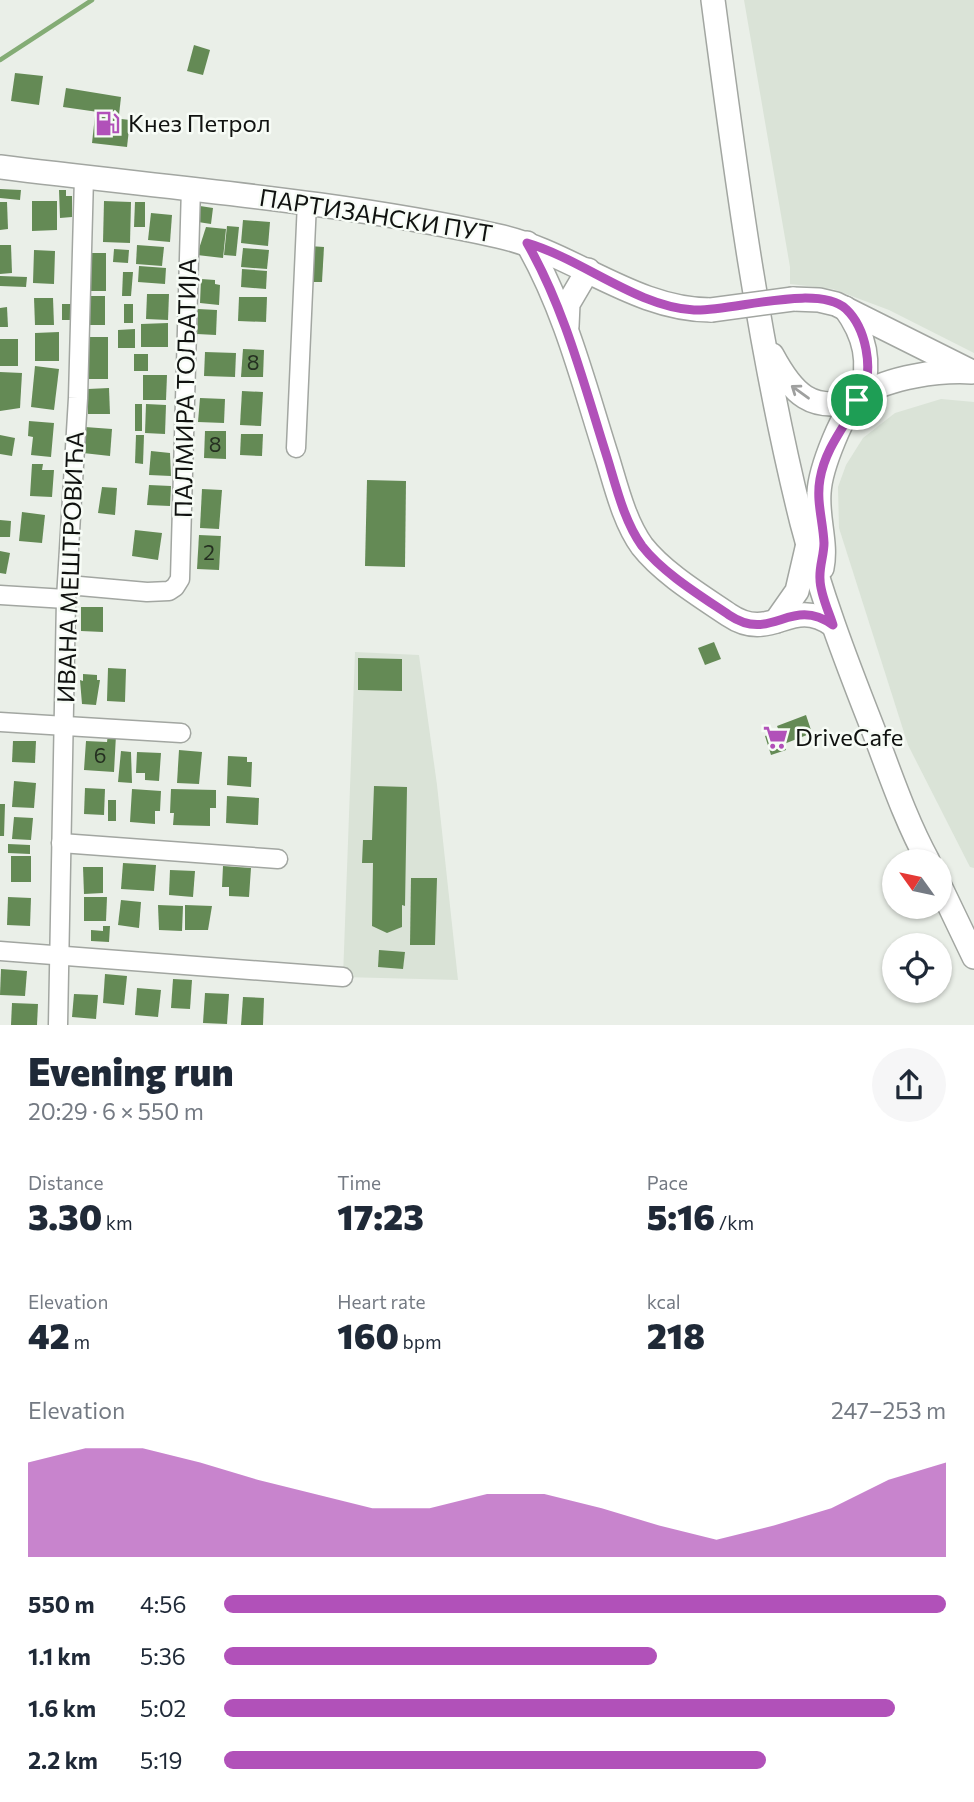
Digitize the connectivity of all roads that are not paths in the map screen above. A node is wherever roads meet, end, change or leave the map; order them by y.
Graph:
1 (713, 0) edge
2 (0, 167) edge
3 (84, 177) junction
4 (191, 187) junction
5 (307, 202) junction
6 (527, 243) junction
7 (588, 270) junction
8 (845, 308) junction
9 (567, 332) junction
10 (765, 343) junction
11 (973, 373) edge
12 (859, 398) junction
13 (296, 448) dead end
14 (808, 543) junction
15 (819, 580) junction
16 (67, 592) junction
17 (0, 595) edge
18 (776, 621) junction
19 (833, 625) junction
20 (0, 722) edge
21 (66, 727) junction
22 (181, 733) dead end
23 (61, 843) junction
24 (923, 849) edge
25 (278, 859) dead end
26 (952, 911) edge
27 (0, 951) edge
28 (60, 956) junction
29 (974, 957) edge
30 (343, 977) dead end
31 (58, 1025) edge

1 - 10 main road
2 - 3 main road, ПАРТИЗАНСКИ ПУТ
3 - 4 main road, ПАРТИЗАНСКИ ПУТ
3 - 16 street, ИВАНА МЕШТРОВИЋА
4 - 5 main road, ПАРТИЗАНСКИ ПУТ
4 - 16 street, ПАЛМИРА ТОЉАТИЈА
5 - 6 main road, ПАРТИЗАНСКИ ПУТ
5 - 13 street
6 - 7 main road, ПАРТИЗАНСКИ ПУТ
6 - 9 main road
7 - 8 main road, ПАРТИЗАНСКИ ПУТ, bridge
7 - 9 main road
8 - 11 main road, ПАРТИЗАНСКИ ПУТ
8 - 12 main road
9 - 18 main road
12 -> 10 main road
10 - 14 main road
11 - 12 main road
12 - 15 main road
14 - 15 main road
14 - 18 main road
15 - 19 main road
16 - 17 street
16 - 21 street, ИВАНА МЕШТРОВИЋА
18 - 19 main road
19 - 24 main road
20 - 21 street
21 - 22 street
21 - 23 street, ИВАНА МЕШТРОВИЋА
23 - 25 street
23 - 28 street, ИВАНА МЕШТРОВИЋА
26 - 29 main road
27 - 28 street
28 - 30 street
28 - 31 street, ИВАНА МЕШТРОВИЋА

